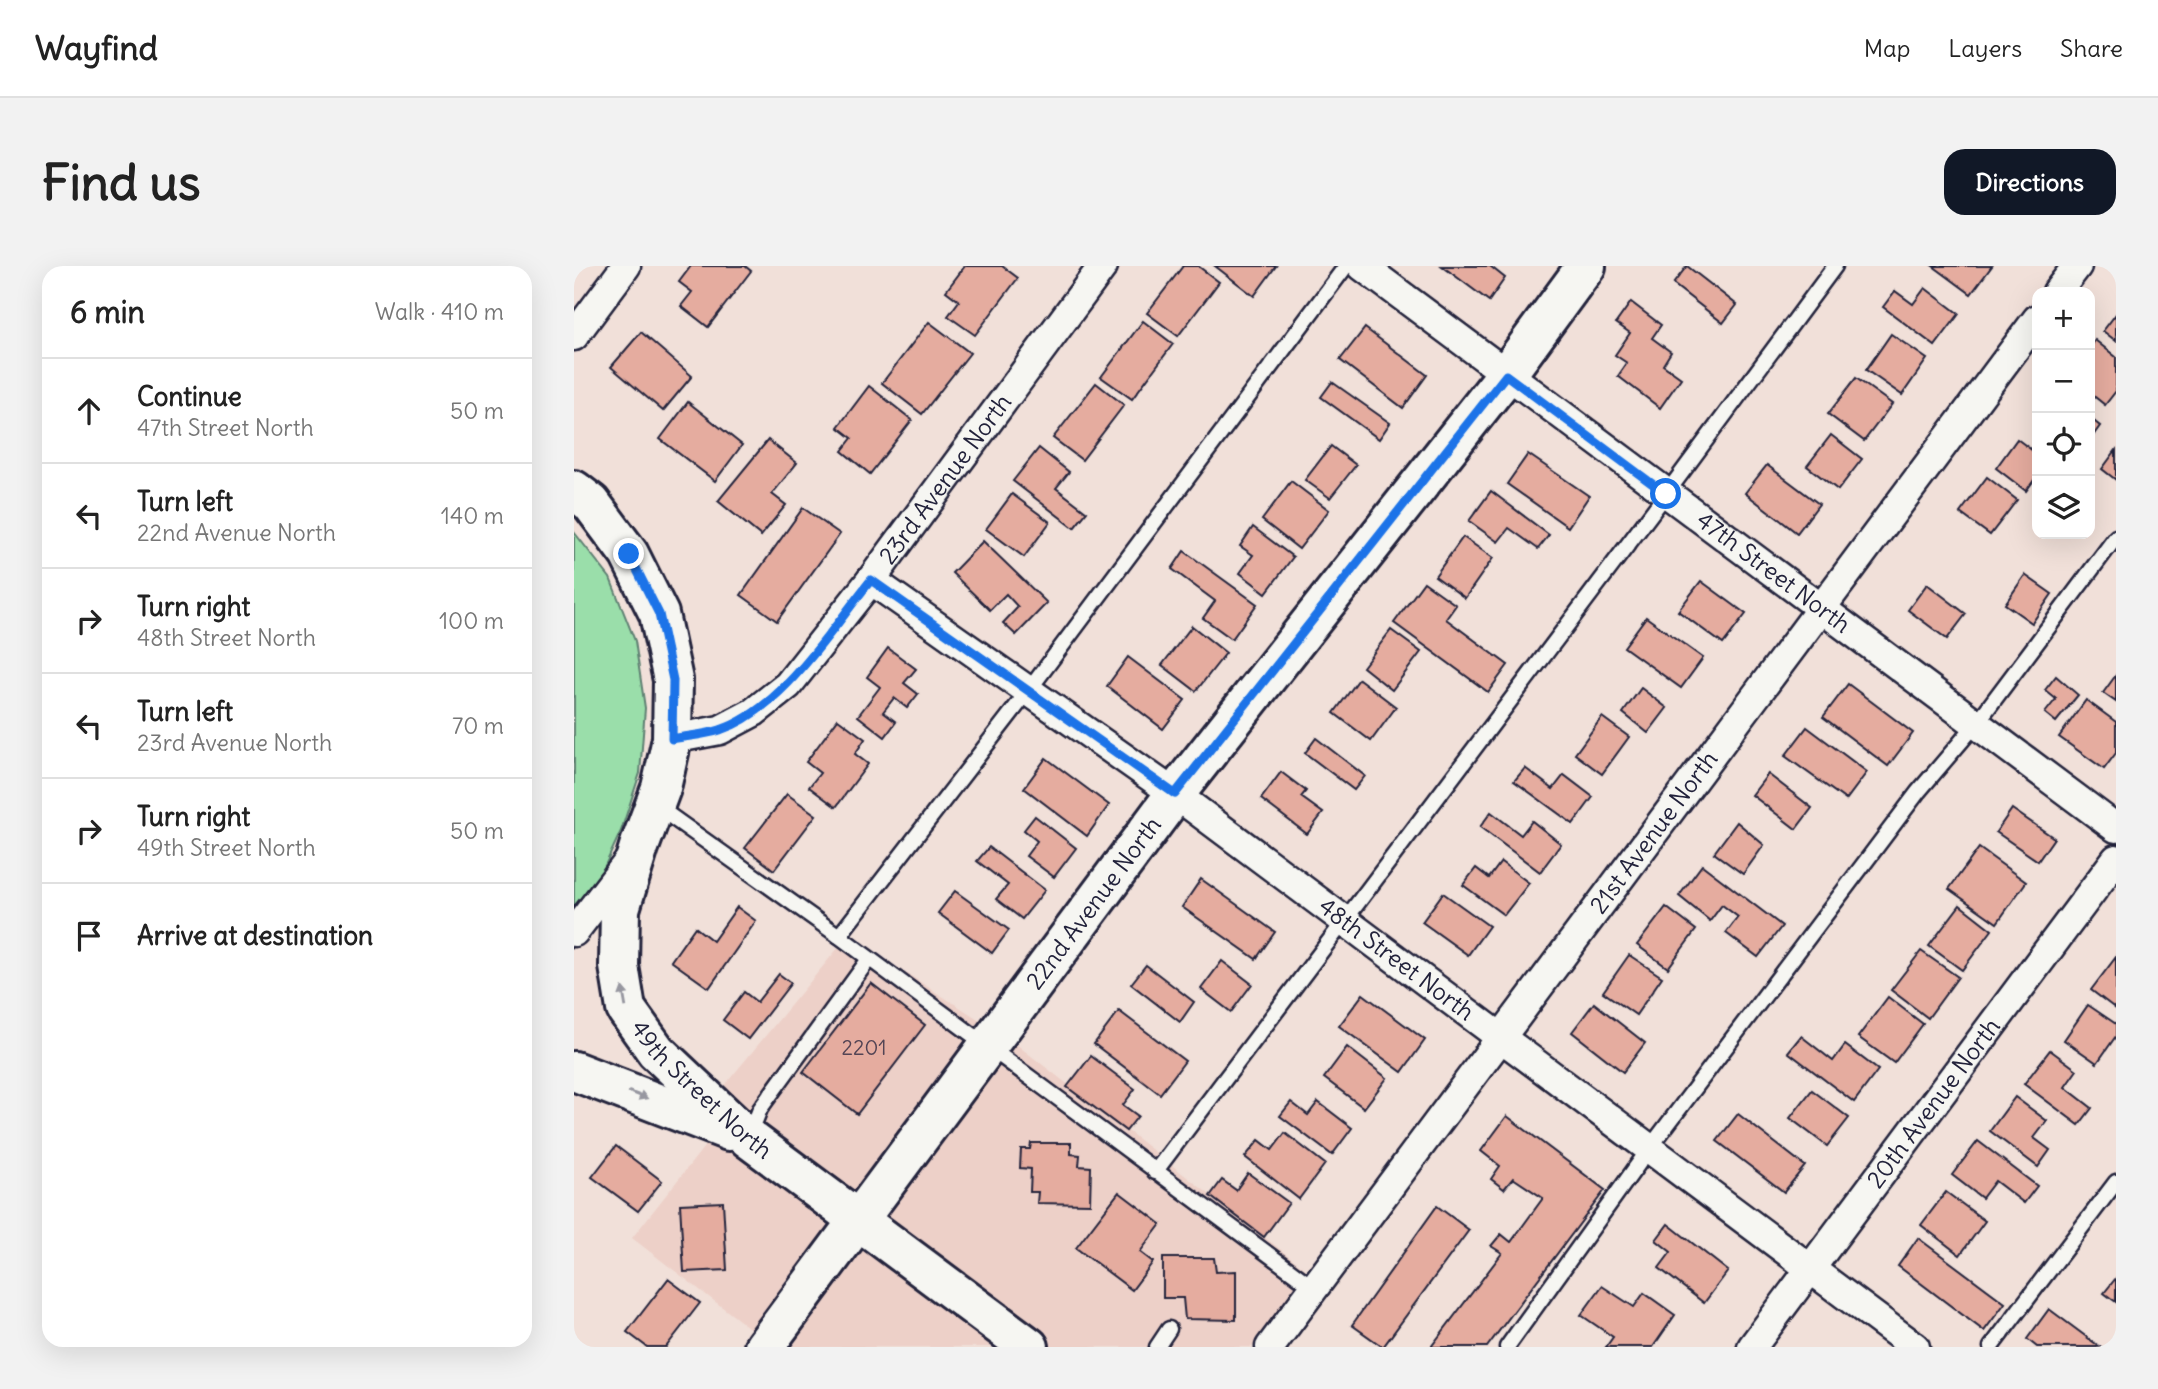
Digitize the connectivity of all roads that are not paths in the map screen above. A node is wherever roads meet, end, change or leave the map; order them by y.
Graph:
1 (626, 266) edge
2 (1103, 266) edge
3 (1346, 266) edge
4 (1362, 266) edge
5 (1586, 266) edge
6 (1835, 266) edge
7 (2077, 266) edge
8 (2061, 287) edge
9 (2032, 326) edge
10 (574, 336) edge
11 (1506, 375) junction
12 (574, 490) edge
13 (1666, 494) junction
14 (2116, 537) edge
15 (871, 580) junction
16 (1821, 608) junction
17 (1029, 690) junction
18 (1976, 724) junction
19 (672, 739) junction
20 (1175, 794) junction
21 (654, 805) junction
22 (2116, 828) edge
23 (639, 847) junction
24 (2116, 859) edge
25 (1345, 920) junction
26 (574, 932) edge
27 (839, 936) junction
28 (869, 959) junction
29 (1501, 1037) junction
30 (987, 1048) junction
31 (574, 1071) edge
32 (748, 1138) junction
33 (1649, 1149) junction
34 (1156, 1172) junction
35 (2116, 1182) edge
36 (859, 1221) junction
37 (1810, 1269) junction
38 (1314, 1289) junction
39 (1169, 1329) dead end
40 (764, 1347) edge
41 (1028, 1347) edge
42 (1157, 1347) edge
43 (1270, 1347) edge
44 (1507, 1347) edge
45 (1752, 1347) edge
46 (1915, 1347) edge
47 (1992, 1347) edge

1 - 10 street
2 - 15 street, 23rd Avenue North
3 - 17 lane
4 - 11 street, 47th Street North
5 - 11 main road, 22nd Avenue North
6 - 13 lane
7 - 8 street
9 - 16 street, 21st Avenue North
11 - 13 street, 47th Street North
11 - 20 main road, 22nd Avenue North
12 - 19 main road, 49th Street North
13 - 16 street, 47th Street North
13 - 25 lane
14 - 18 lane
15 - 17 street, 48th Street North
15 - 19 street, 23rd Avenue North
16 - 18 street, 47th Street North
16 - 29 street, 21st Avenue North
17 - 20 street, 48th Street North
17 - 27 lane
18 - 22 street, 47th Street North
18 - 33 lane
19 - 21 main road, 49th Street North
20 - 25 street, 48th Street North
20 - 30 main road, 22nd Avenue North
21 - 23 main road, 49th Street North
21 - 27 lane
23 - 26 street
32 -> 23 main road, 49th Street North
24 - 37 street, 20th Avenue North
25 - 29 street, 48th Street North
25 - 34 lane
27 - 28 lane
28 - 30 lane
28 - 32 lane
29 - 33 street, 48th Street North
29 - 38 street, 21st Avenue North
30 - 34 lane
30 - 36 main road, 22nd Avenue North
31 -> 32 main road
32 - 36 main road, 49th Street North
33 - 37 street, 48th Street North
33 - 44 lane
34 - 38 lane
35 - 47 lane
36 - 40 main road, 22nd Avenue North
36 - 41 main road, 49th Street North
37 - 45 street, 20th Avenue North
37 - 46 street, 48th Street North
38 - 43 street, 21st Avenue North
39 - 42 lane

